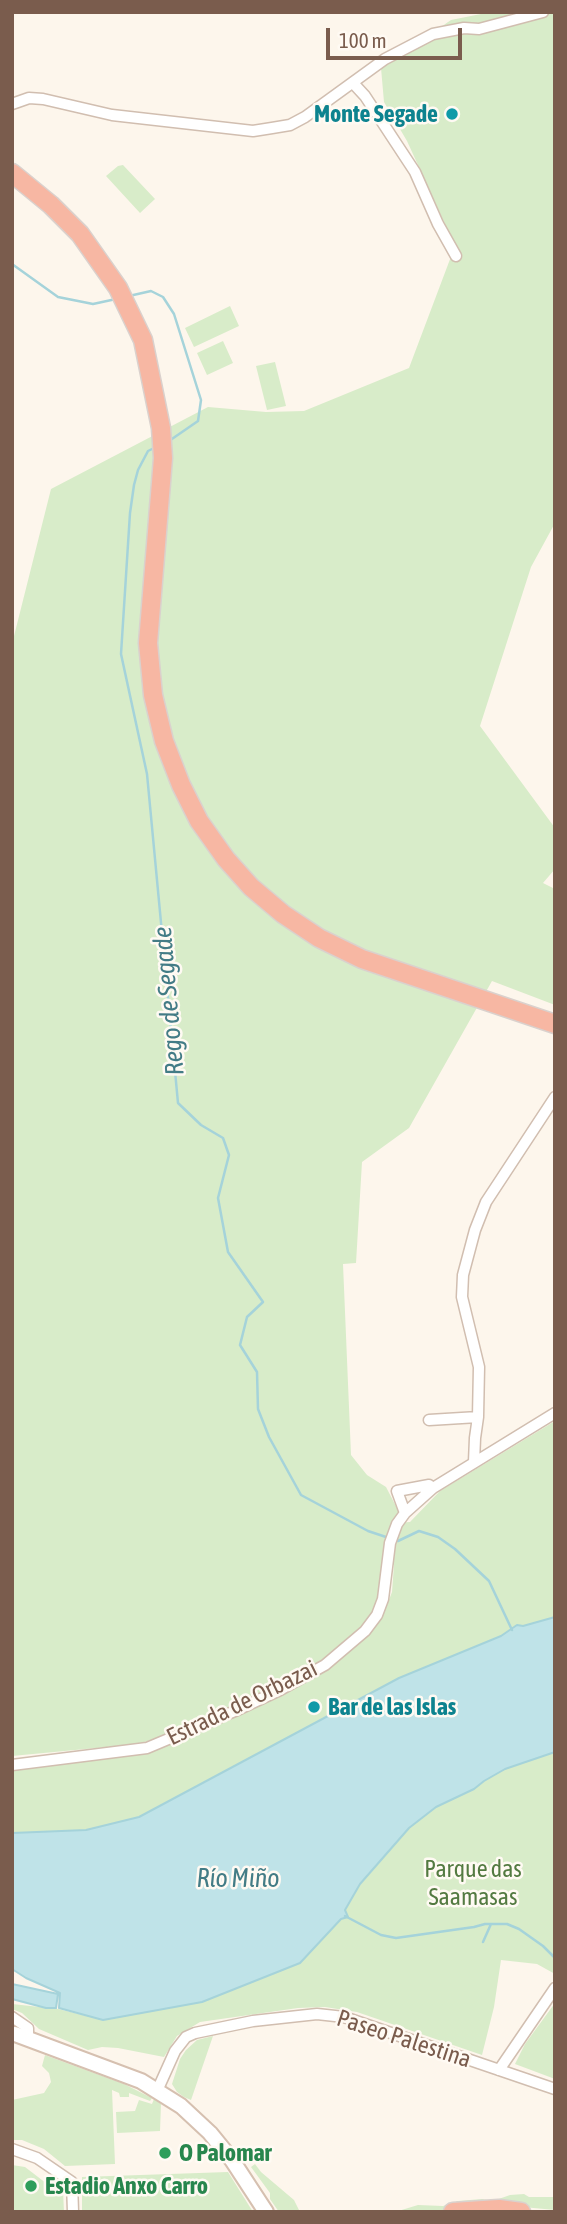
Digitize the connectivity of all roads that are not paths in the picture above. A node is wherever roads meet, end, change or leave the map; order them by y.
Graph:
1 (543, 12) edge
2 (353, 83) junction
3 (12, 104) edge
4 (12, 173) edge
5 (456, 256) dead end
6 (555, 1024) edge
7 (555, 1097) edge
8 (555, 1413) edge
9 (478, 1417) junction
10 (429, 1420) dead end
11 (474, 1462) junction
12 (433, 1488) junction
13 (405, 1513) junction
14 (12, 1765) edge
15 (555, 1989) edge
16 (12, 2017) edge
17 (17, 2035) edge
18 (499, 2070) junction
19 (555, 2089) edge
20 (157, 2091) junction
21 (12, 2149) edge
22 (265, 2211) edge
23 (73, 2212) edge
24 (453, 2212) edge
25 (521, 2212) edge

1 - 2 street
2 - 3 street
2 - 5 street
4 - 6 highway
7 - 9 street
8 - 11 street, Estrada de Orbazai
9 - 10 street
9 - 11 street
11 - 12 street, Estrada de Orbazai
12 - 13 street, Estrada de Orbazai
12 - 13 street
13 - 14 street, Estrada de Orbazai
15 - 18 street
16 - 17 street
17 - 20 street
18 - 19 street, Paseo Palestina
18 - 20 street, Paseo Palestina
20 - 22 street
21 - 23 street
24 - 25 highway

